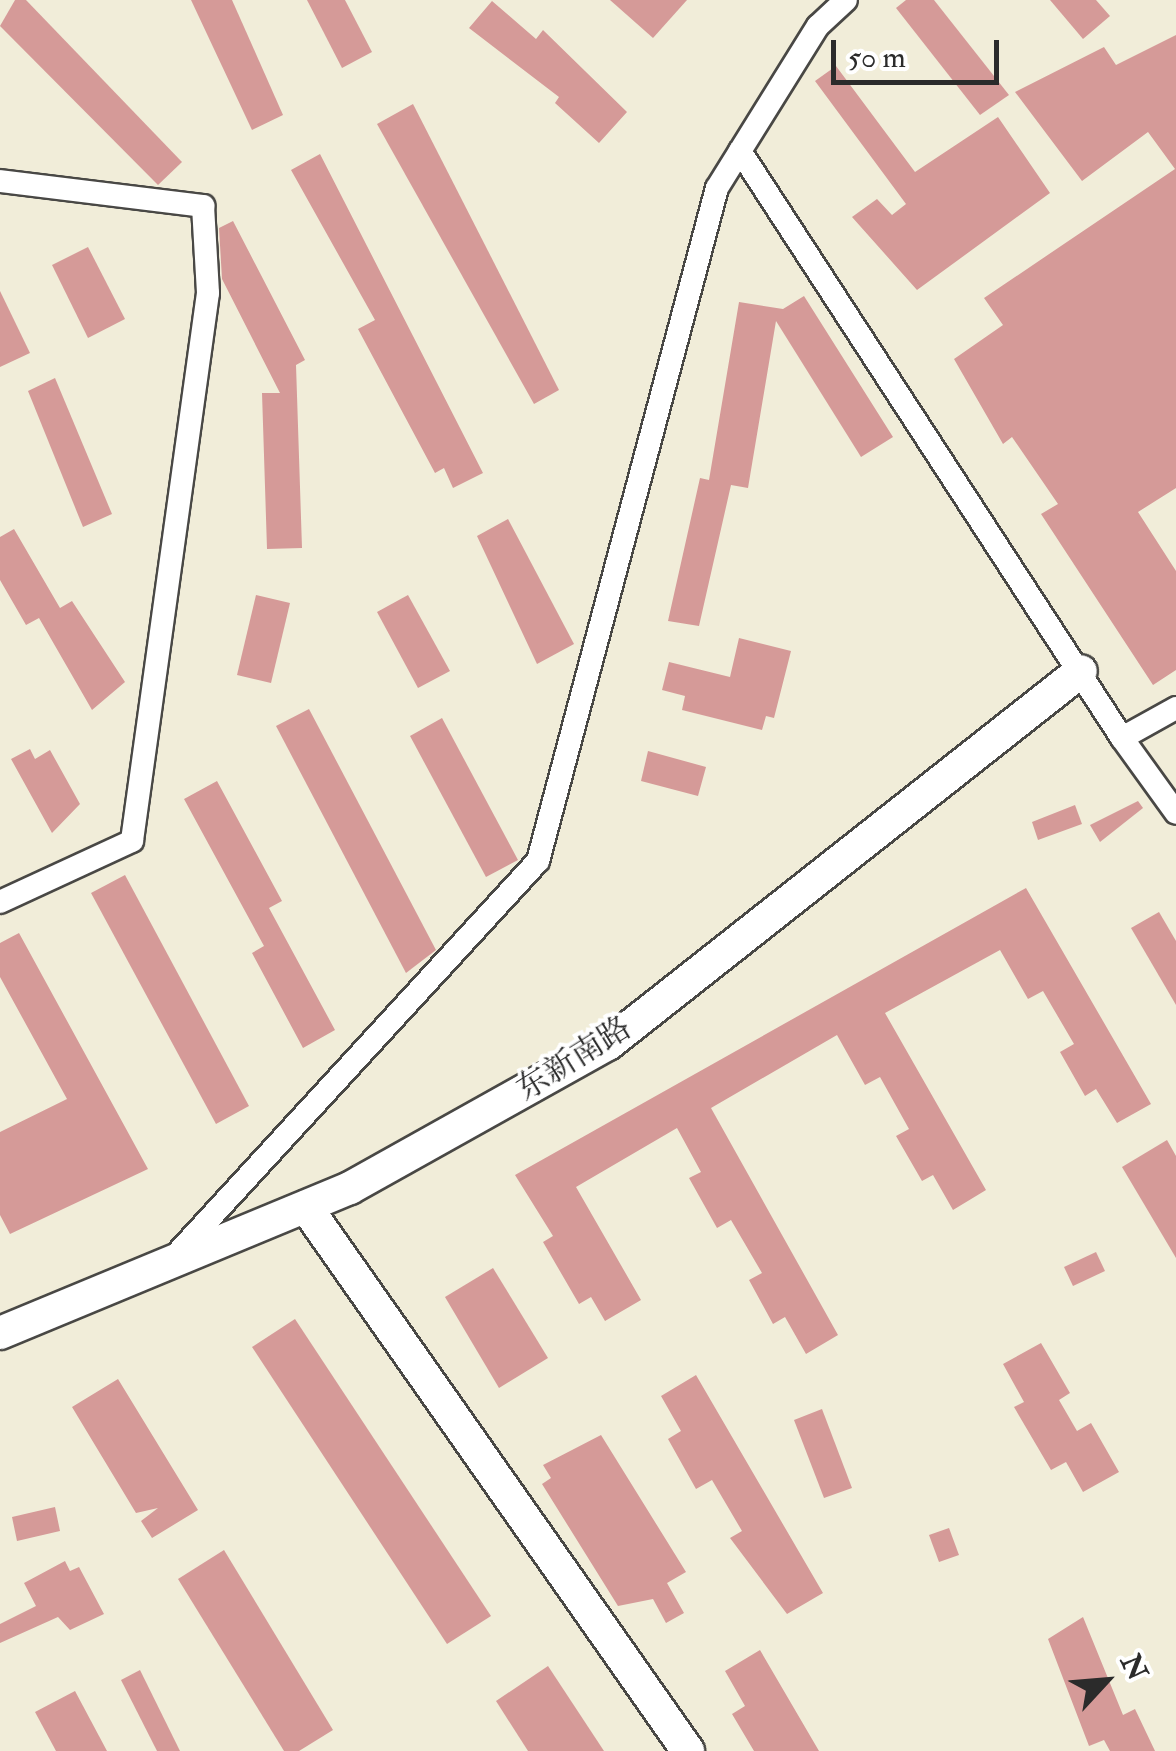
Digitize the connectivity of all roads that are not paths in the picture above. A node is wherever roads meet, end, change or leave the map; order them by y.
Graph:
1 (846, 0) edge
2 (740, 151) junction
3 (0, 181) edge
4 (1082, 672) junction
5 (1176, 708) edge
6 (1122, 738) junction
7 (1176, 813) edge
8 (0, 902) edge
9 (306, 1207) junction
10 (165, 1268) junction
11 (0, 1333) edge
12 (688, 1751) edge

1 - 2 street
2 - 4 street
2 - 10 street
3 - 8 street
4 - 6 street
4 - 9 main road, 东新南路
5 - 6 street
6 - 7 street
9 - 10 main road, 东新南路
9 - 12 main road
10 - 11 main road, 东新南路

